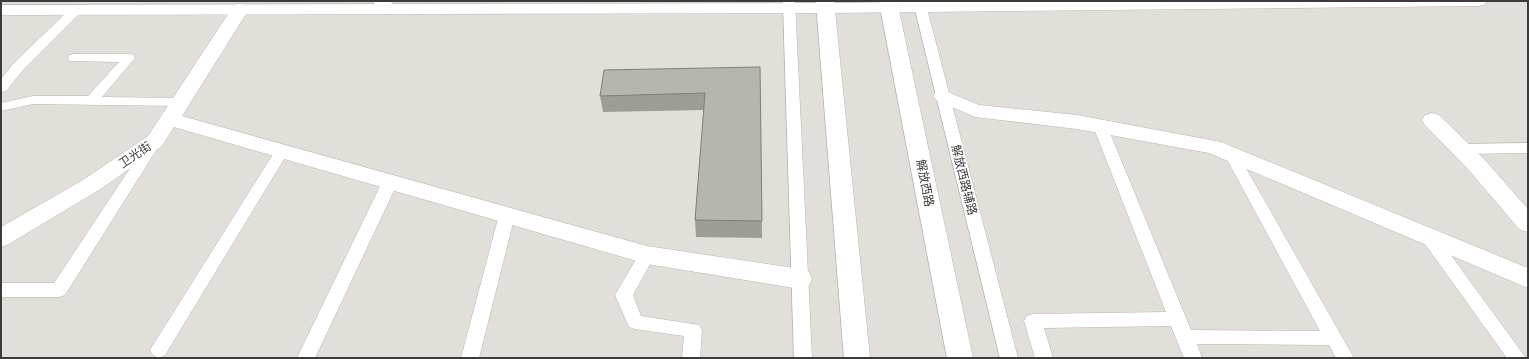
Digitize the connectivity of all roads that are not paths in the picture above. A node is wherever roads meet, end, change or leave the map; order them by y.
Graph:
1 (1470, 1) edge
2 (1478, 1) edge
3 (824, 3) edge
4 (789, 4) edge
5 (889, 4) edge
6 (920, 4) edge
7 (384, 5) edge
8 (240, 9) junction
9 (1, 10) edge
10 (77, 10) junction
11 (74, 58) dead end
12 (1, 67) edge
13 (18, 67) junction
14 (1, 88) edge
15 (943, 96) junction
16 (92, 100) junction
17 (2, 107) edge
18 (175, 110) junction
19 (1432, 120) dead end
20 (1100, 126) junction
21 (155, 141) junction
22 (1528, 148) edge
23 (1461, 149) junction
24 (282, 151) junction
25 (1231, 154) junction
26 (390, 182) junction
27 (507, 215) junction
28 (1528, 224) edge
29 (1428, 236) junction
30 (1, 238) edge
31 (647, 255) junction
32 (1528, 278) edge
33 (800, 279) junction
34 (1, 290) edge
35 (1177, 319) junction
36 (1184, 337) junction
37 (1334, 338) junction
38 (159, 350) dead end
39 (306, 358) edge
40 (470, 358) edge
41 (691, 358) edge
42 (803, 358) edge
43 (857, 358) edge
44 (960, 358) edge
45 (1009, 358) edge
46 (1044, 358) edge
47 (1193, 358) edge
48 (1345, 358) edge
49 (1517, 358) edge

1 - 2 main road
1 - 6 main road
3 - 4 main road
3 - 5 main road
3 - 43 main road
4 - 7 main road
4 - 33 lane
5 - 6 main road
5 - 44 main road, 解放西路
6 - 15 lane, 解放西路辅路
7 - 8 main road
8 - 10 main road
8 - 18 main road, 卫光街
9 - 10 main road
10 - 13 lane
11 - 16 lane
12 - 13 lane
13 - 14 lane
15 - 20 main road
15 - 45 lane, 解放西路辅路
16 - 17 lane
16 - 18 lane
18 - 21 main road, 卫光街
18 - 24 main road
19 - 23 main road
20 - 25 main road
20 - 35 lane
21 - 30 main road, 卫光街
21 - 34 lane
22 - 23 lane
23 - 28 main road
24 - 26 main road
24 - 38 lane
25 - 29 main road
25 - 37 lane
26 - 27 main road
26 - 39 lane
27 - 31 main road
27 - 40 lane
29 - 32 main road
29 - 49 lane
31 - 33 main road
31 - 41 lane
33 - 42 lane
35 - 36 lane
35 - 46 lane
36 - 37 lane
36 - 47 lane
37 - 48 lane

